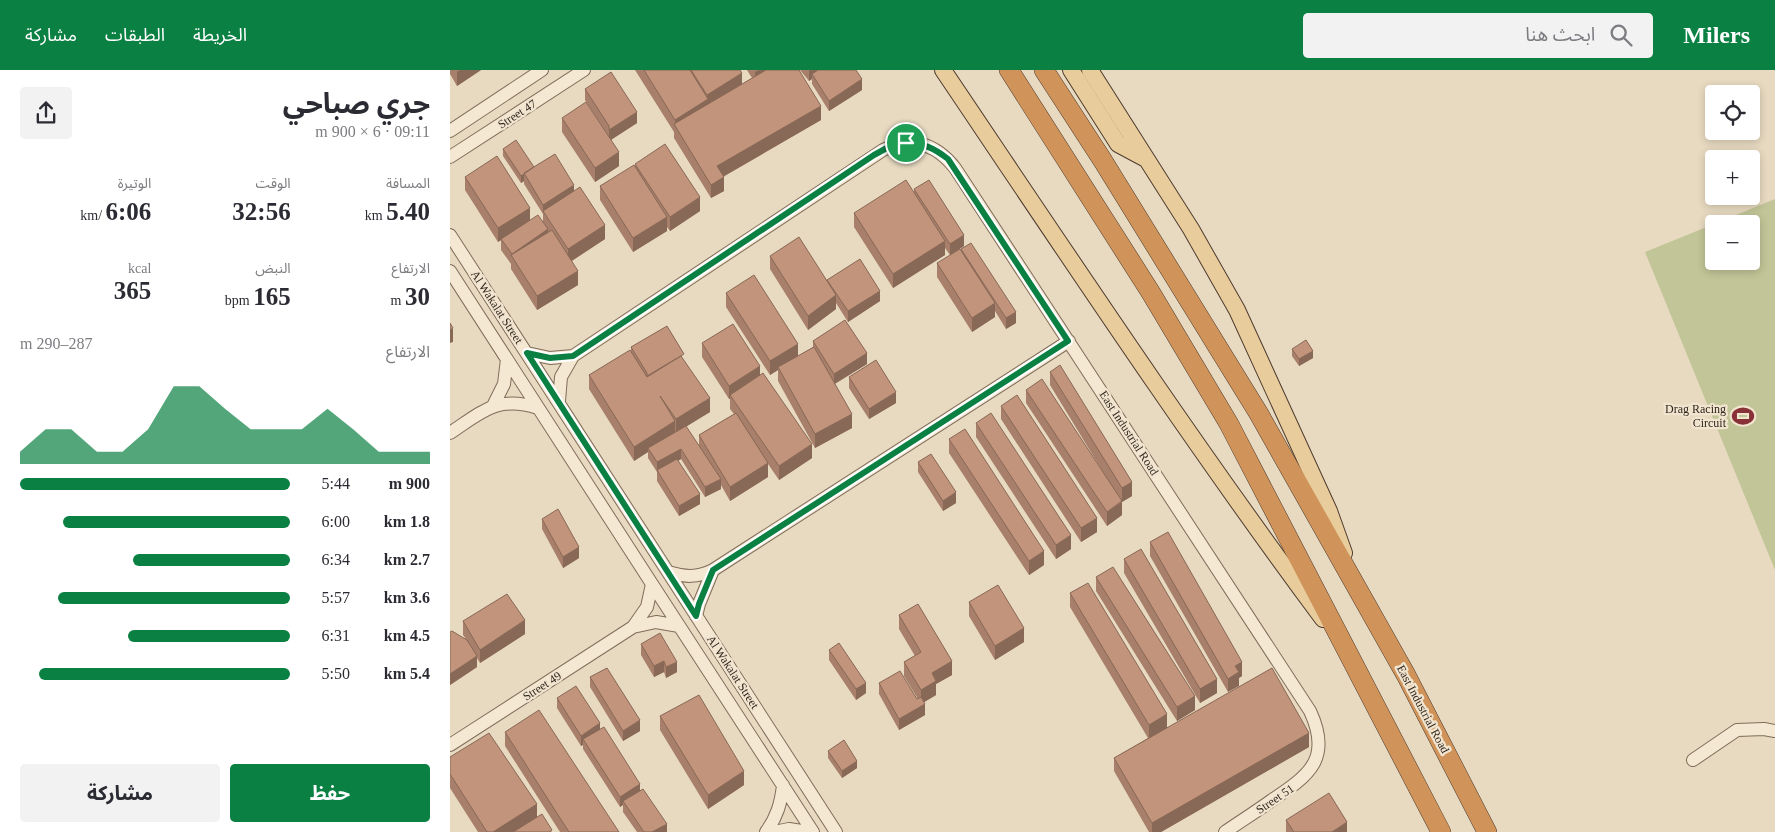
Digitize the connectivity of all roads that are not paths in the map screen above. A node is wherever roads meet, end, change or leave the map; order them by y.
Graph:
1 (542, 70) edge
2 (584, 70) edge
3 (943, 70) edge
4 (1009, 70) edge
5 (1044, 70) edge
6 (1071, 70) edge
7 (1090, 70) edge
8 (450, 131) edge
9 (451, 158) edge
10 (1146, 159) junction
11 (450, 235) edge
12 (450, 271) edge
13 (1068, 341) junction
14 (527, 353) junction
15 (573, 356) junction
16 (507, 359) junction
17 (558, 402) junction
18 (492, 406) junction
19 (538, 408) junction
20 (450, 433) edge
21 (713, 570) junction
22 (668, 572) junction
23 (652, 584) junction
24 (1356, 588) junction
25 (696, 616) junction
26 (679, 626) junction
27 (633, 627) junction
28 (1343, 645) junction
29 (1775, 731) edge
30 (450, 746) edge
31 (1693, 760) dead end
32 (1300, 782) joint
33 (783, 785) junction
34 (766, 832) edge
35 (774, 832) edge
36 (808, 832) edge
37 (814, 832) edge
38 (836, 832) edge
39 (1224, 832) edge
40 (1441, 832) edge
41 (1486, 832) edge

1 - 8 street, Street 47
2 - 9 street, Street 47
3 - 28 main road
4 - 28 highway
5 - 24 highway, East Industrial Road
6 - 10 main road
7 - 10 main road, East Industrial Road
10 - 24 main road, East Industrial Road
11 - 14 street, Al Wakalat Street
12 - 16 street, Al Wakalat Street
13 - 15 street, East Industrial Road
13 - 21 street
13 - 32 street, East Industrial Road
14 - 15 street
14 - 17 street, Al Wakalat Street
15 - 17 street
16 - 18 street
16 - 19 street, Al Wakalat Street
17 - 22 street, Al Wakalat Street
18 - 19 street
18 - 20 street
19 - 23 street, Al Wakalat Street
21 - 22 street
21 - 25 street
22 - 25 street, Al Wakalat Street
23 - 26 street, Al Wakalat Street
23 - 27 street, Street 49
24 - 41 highway, East Industrial Road
25 - 38 street, Al Wakalat Street
26 - 27 street, Street 49
26 - 33 street, Al Wakalat Street
27 - 30 street, Street 49
28 - 40 highway
29 - 31 street
32 - 39 street, Street 51
33 - 34 street
33 - 37 street, Al Wakalat Street
35 - 36 street

